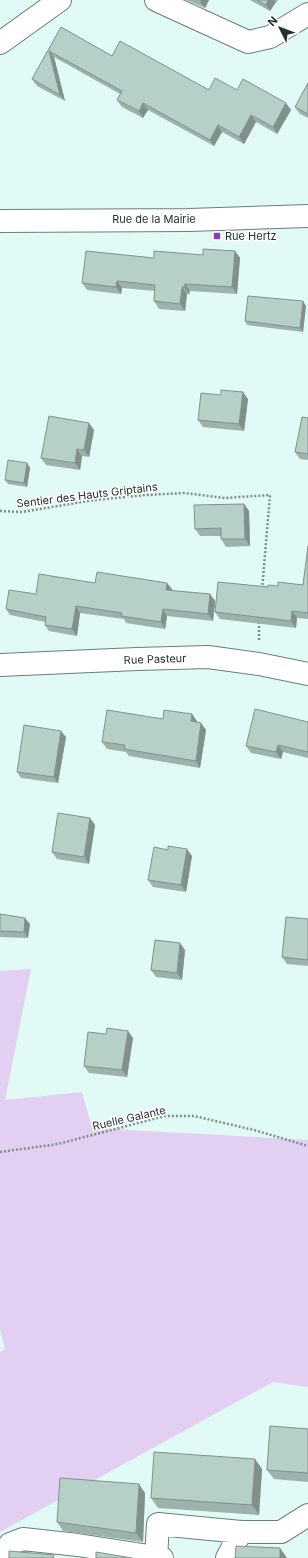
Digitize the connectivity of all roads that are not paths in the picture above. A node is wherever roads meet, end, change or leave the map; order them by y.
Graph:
1 (60, 0) edge
2 (156, 0) edge
3 (308, 14) edge
4 (0, 43) edge
5 (308, 216) edge
6 (0, 221) edge
7 (0, 665) edge
8 (308, 674) edge
9 (308, 1515) edge
10 (241, 1532) junction
11 (0, 1556) edge
12 (156, 1558) edge
13 (162, 1558) edge
14 (226, 1558) edge

1 - 4 street
2 - 3 street
5 - 6 street, Rue de la Mairie
7 - 8 street, Rue Pasteur
9 - 10 street
10 - 12 street
10 - 14 street
11 - 12 street
12 - 13 street

